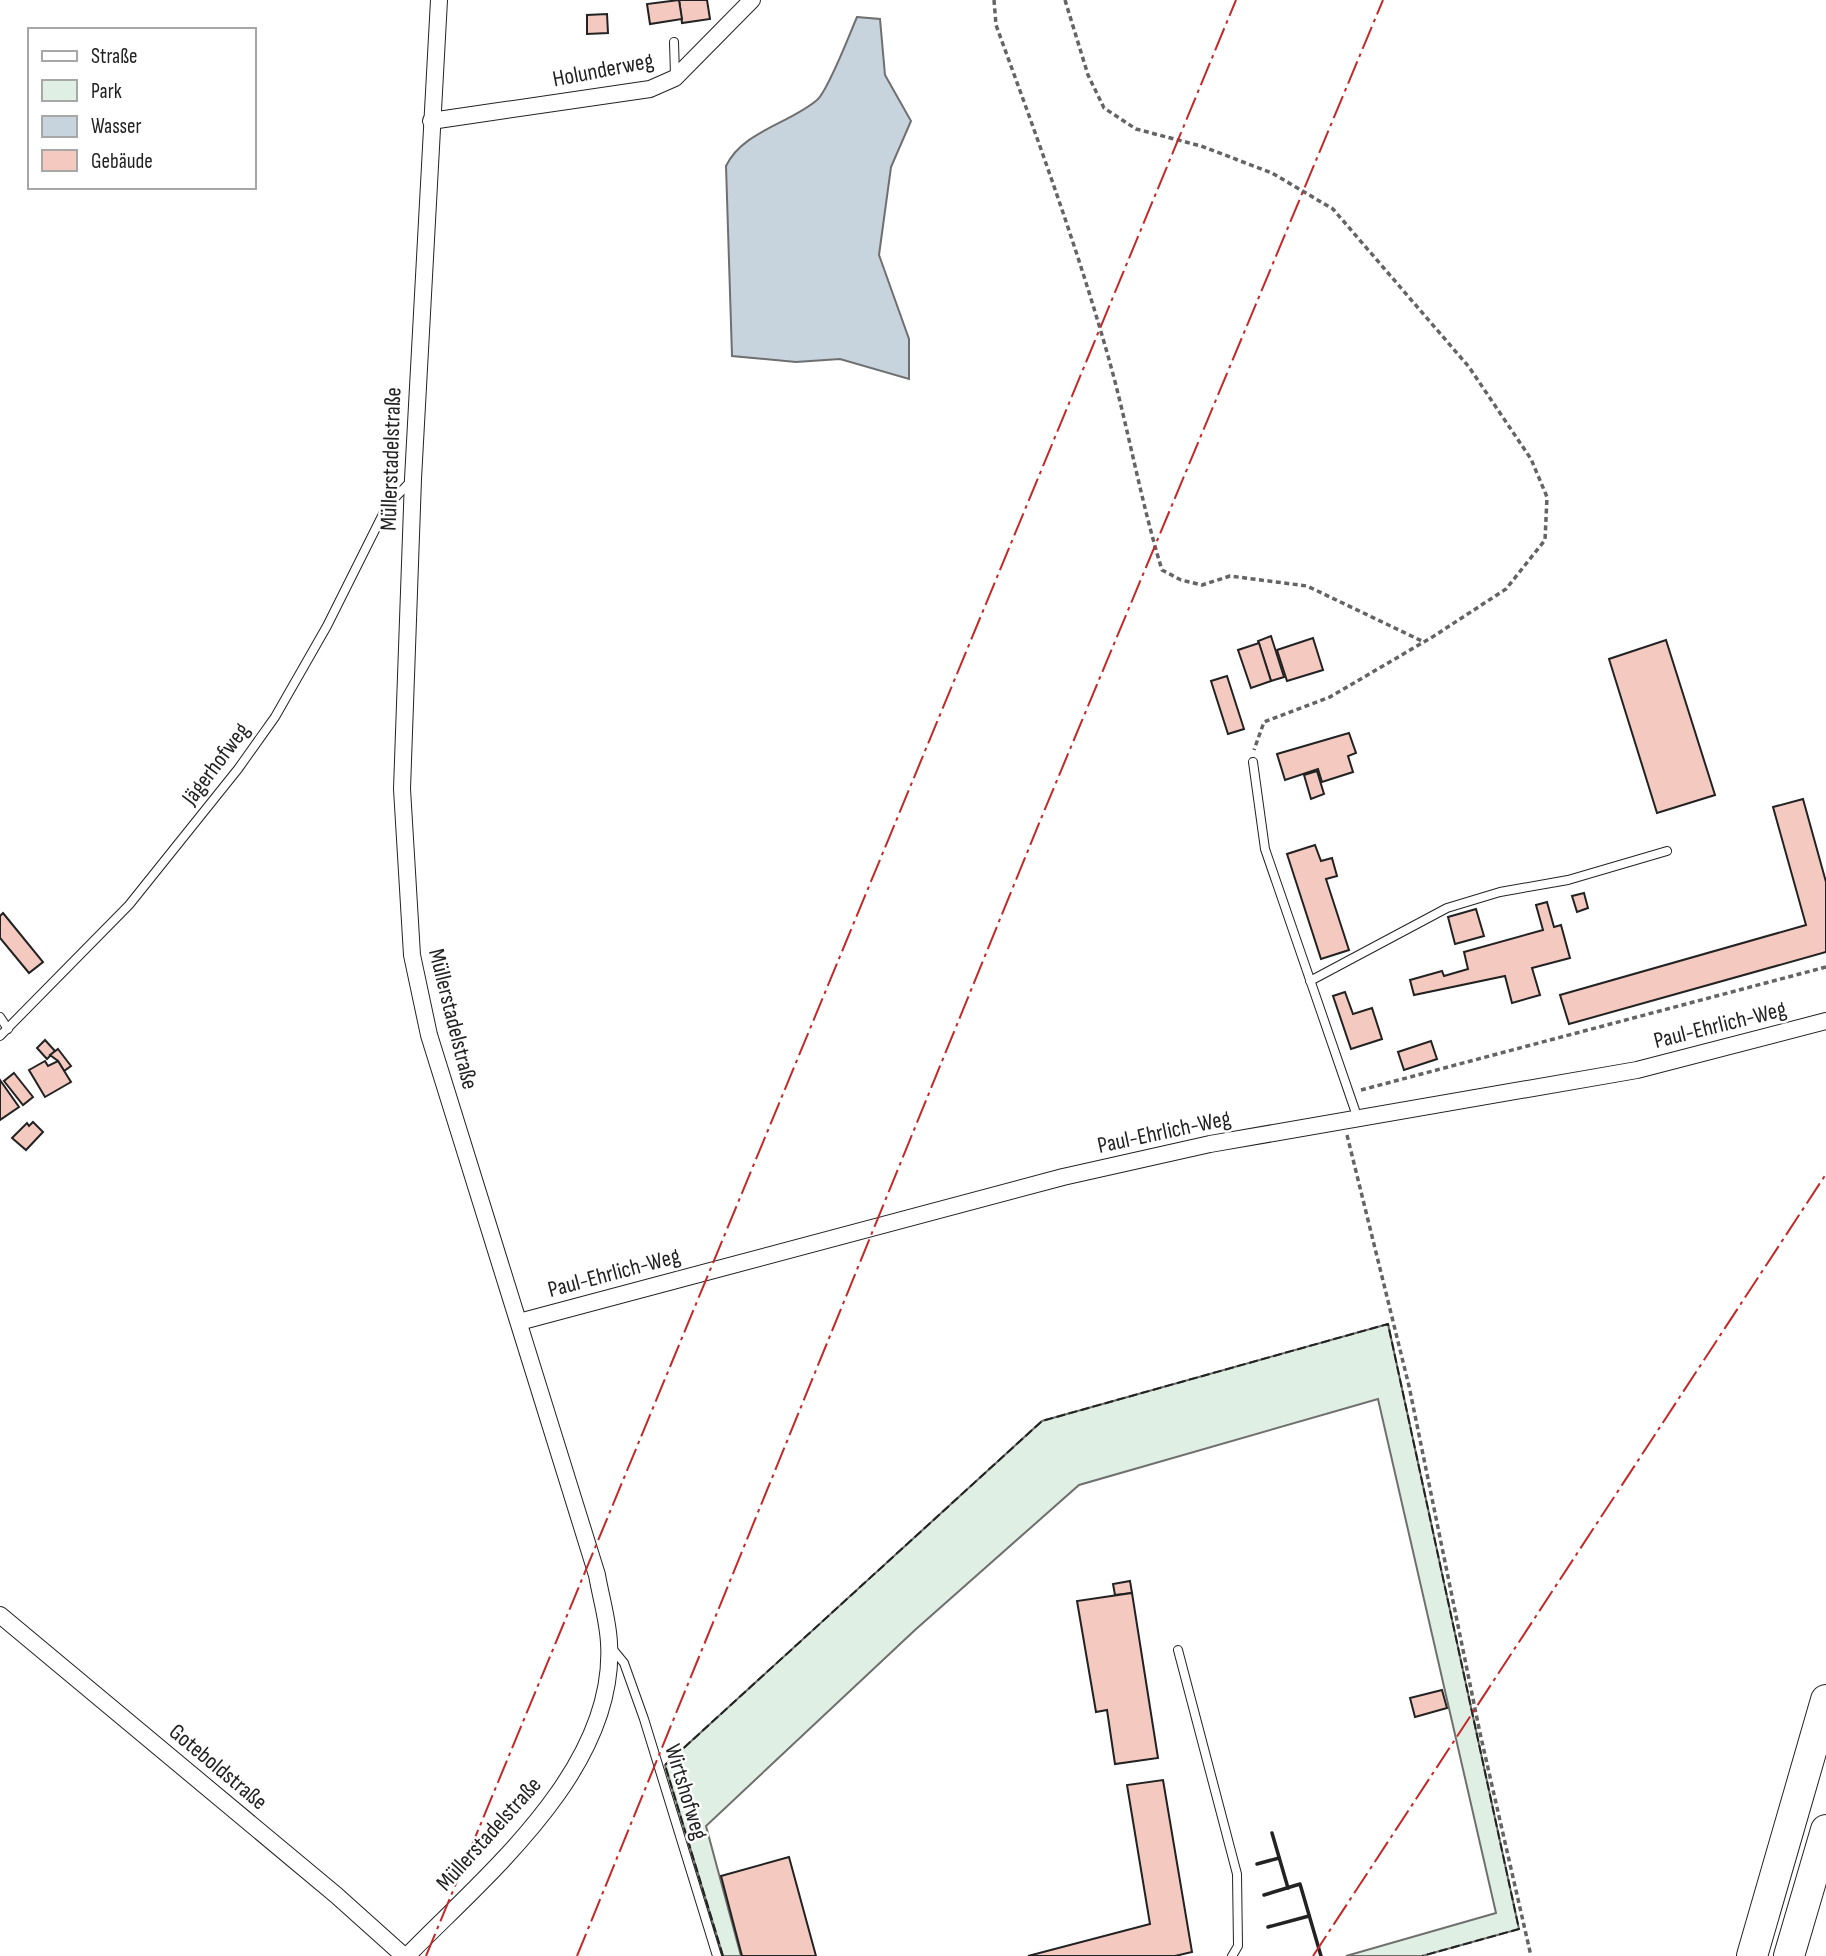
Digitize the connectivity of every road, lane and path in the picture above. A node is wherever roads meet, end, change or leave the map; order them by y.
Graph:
1 (439, 0) edge
2 (752, 0) edge
3 (994, 0) edge
4 (1065, 0) edge
5 (674, 42) dead end
6 (675, 78) junction
7 (431, 121) junction
8 (413, 479) junction
9 (1424, 642) junction
10 (1253, 762) joint
11 (1667, 851) dead end
12 (1826, 967) edge
13 (1310, 981) junction
14 (0, 1017) edge
15 (1826, 1021) edge
16 (8, 1029) junction
17 (0, 1036) edge
18 (1349, 1093) junction
19 (1349, 1126) junction
20 (1354, 1136) dead end
21 (519, 1322) junction
22 (0, 1615) edge
23 (609, 1645) junction
24 (1178, 1650) dead end
25 (1826, 1700) edge
26 (1826, 1830) edge
27 (406, 1956) edge
28 (717, 1956) edge
29 (1232, 1956) edge
30 (1531, 1956) edge
31 (1752, 1956) edge
32 (1789, 1956) edge

1 - 7 street, Müllerstadelstraße
2 - 6 street, Holunderweg
3 - 9 path
4 - 9 path
5 - 6 lane
6 - 7 street, Holunderweg
7 - 8 street, Müllerstadelstraße
8 - 16 lane, Jägerhofweg
8 - 21 street, Müllerstadelstraße
9 - 10 path
10 - 13 lane
11 - 13 lane
12 - 18 path
13 - 18 lane
14 - 16 lane
15 - 19 street, Paul-Ehrlich-Weg
16 - 17 lane, Jägerhofweg
18 - 19 lane
19 - 20 path
19 - 21 street, Paul-Ehrlich-Weg
19 - 30 path
21 - 23 street, Müllerstadelstraße
22 - 27 street, Goteboldstraße
23 - 27 street, Müllerstadelstraße
23 - 28 lane, Wirtshofweg
24 - 29 lane
25 - 31 highway
26 - 32 highway

